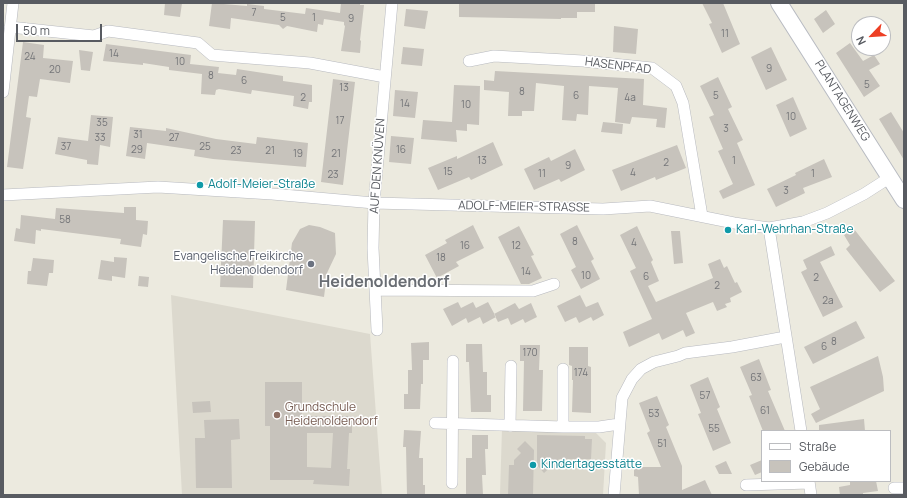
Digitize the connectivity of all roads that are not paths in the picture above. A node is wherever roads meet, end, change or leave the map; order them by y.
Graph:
1 (13, 3) edge
2 (392, 3) edge
3 (779, 3) edge
4 (10, 27) junction
5 (469, 61) dead end
6 (385, 77) junction
7 (3, 92) edge
8 (889, 178) junction
9 (3, 195) edge
10 (904, 200) edge
11 (374, 204) junction
12 (702, 216) junction
13 (769, 228) junction
14 (554, 284) dead end
15 (377, 290) junction
16 (377, 330) dead end
17 (786, 337) junction
18 (453, 361) dead end
19 (511, 366) dead end
20 (563, 369) dead end
21 (435, 423) dead end
22 (619, 424) junction
23 (454, 425) junction
24 (510, 426) junction
25 (563, 428) junction
26 (801, 430) edge
27 (809, 482) edge
28 (452, 483) dead end
29 (746, 485) dead end
30 (614, 495) edge
31 (811, 495) edge

1 - 4 street
2 - 6 street, AUF DEN KNÜVEN
3 - 8 street, PLANTAGENWEG
4 - 6 street
4 - 7 street
5 - 12 street, HASENPFAD
6 - 11 street, AUF DEN KNÜVEN
8 - 10 street, PLANTAGENWEG
8 - 13 street, ADOLF-MEIER-STRASSE
9 - 11 street, ADOLF-MEIER-STRASSE
11 - 12 street, ADOLF-MEIER-STRASSE
11 - 15 street, AUF DEN KNÜVEN
12 - 13 street, ADOLF-MEIER-STRASSE
13 - 17 street
14 - 15 street
15 - 16 street, AUF DEN KNÜVEN
17 - 22 street
17 - 26 street
18 - 23 street
19 - 24 street
20 - 25 street
21 - 23 street
22 - 25 street
22 - 30 street
23 - 24 street
23 - 28 street
24 - 25 street
27 - 29 street
27 - 31 street

